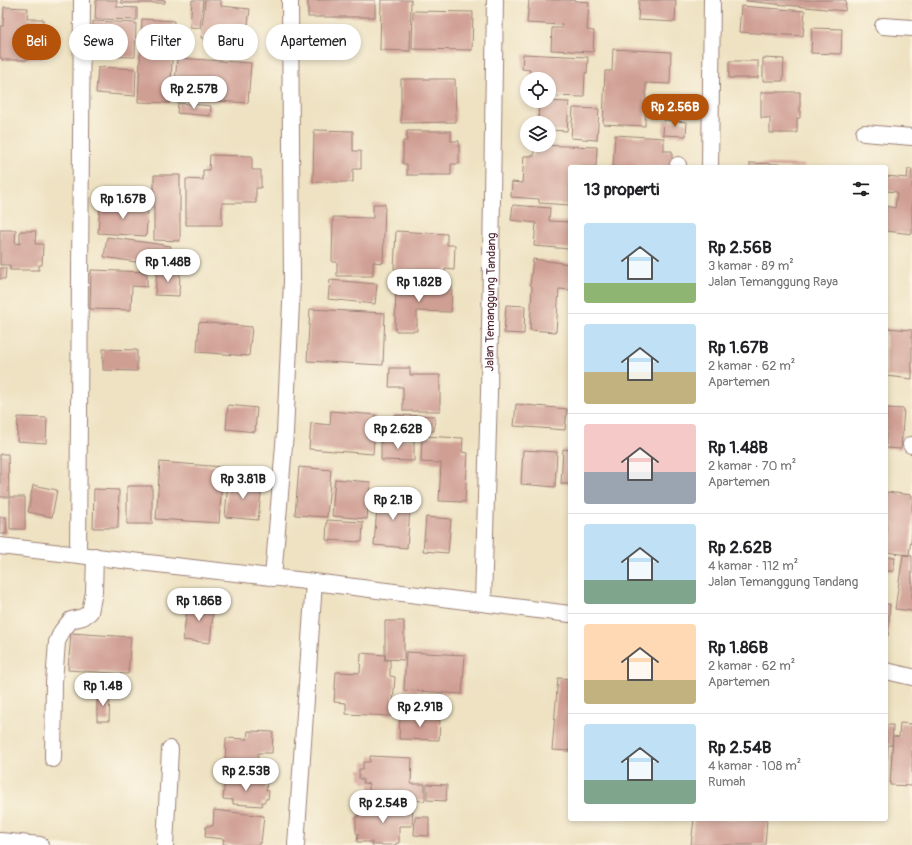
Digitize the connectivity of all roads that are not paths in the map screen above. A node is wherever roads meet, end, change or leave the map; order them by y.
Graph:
1 (82, 0) edge
2 (290, 0) edge
3 (495, 0) edge
4 (712, 0) edge
5 (883, 26) dead end
6 (912, 28) edge
7 (864, 134) dead end
8 (912, 137) edge
9 (710, 165) edge
10 (0, 546) edge
11 (78, 554) junction
12 (95, 556) junction
13 (273, 578) junction
14 (314, 582) junction
15 (483, 603) junction
16 (568, 614) edge
17 (888, 671) edge
18 (912, 677) edge
19 (170, 749) dead end
20 (53, 759) dead end
21 (0, 841) edge
22 (33, 845) edge
23 (40, 845) edge
24 (165, 845) edge
25 (296, 845) edge

1 - 11 street
2 - 13 street
3 - 15 street, Jalan Temanggung Tandang
4 - 9 street
5 - 6 street
7 - 8 street
10 - 11 street
11 - 12 street
12 - 13 street
12 - 20 street
13 - 14 street
14 - 15 street
14 - 25 street
15 - 16 street
17 - 18 street
19 - 24 street
21 - 22 street
22 - 23 street

